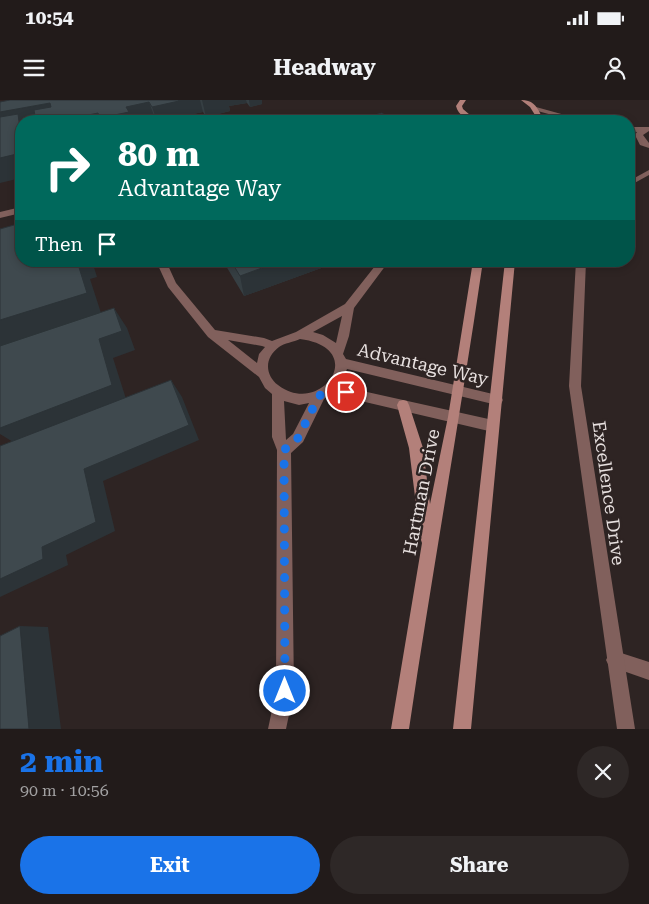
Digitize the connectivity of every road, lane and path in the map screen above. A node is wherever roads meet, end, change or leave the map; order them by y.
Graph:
1 (463, 100) edge
2 (524, 100) edge
3 (535, 105) edge
4 (464, 115) edge
5 (563, 115) edge
6 (647, 130) edge
7 (635, 141) edge
8 (647, 146) edge
9 (648, 171) edge
10 (635, 180) edge
11 (15, 212) edge
12 (0, 216) edge
13 (164, 267) edge
14 (379, 267) edge
15 (477, 267) edge
16 (509, 267) edge
17 (582, 267) edge
18 (349, 307) junction
19 (212, 334) junction
20 (300, 335) junction
21 (272, 346) junction
22 (340, 358) junction
23 (261, 373) junction
24 (330, 389) junction
25 (458, 390) junction
26 (278, 394) junction
27 (319, 396) junction
28 (497, 400) junction
29 (403, 405) junction
30 (454, 417) junction
31 (493, 426) junction
32 (284, 450) junction
33 (428, 552) junction
34 (615, 660) junction
35 (649, 671) edge
36 (277, 729) edge
37 (400, 729) edge
38 (462, 729) edge
39 (626, 729) edge

1 - 4 main road
2 - 3 main road
3 - 5 street
6 - 8 street
7 - 8 street
9 - 10 street
11 - 12 street
13 - 19 street
14 - 18 street
15 - 25 main road, Hartman Drive
16 - 28 main road
17 - 34 street, Excellence Drive
18 - 20 street
18 - 22 street
19 - 21 street
19 - 23 street
20 - 21 street
20 - 22 street
21 - 23 street
22 - 24 street
22 - 25 street, Advantage Way
23 - 26 street
24 - 27 street
24 - 29 street
25 - 28 street, Advantage Way
25 - 30 main road, Hartman Drive
26 - 27 street
26 - 32 street
27 - 32 street
28 - 31 main road
29 - 30 street
29 - 33 main road
30 - 31 street
30 - 33 main road, Hartman Drive
31 - 38 main road
32 - 36 street
33 - 37 main road, Hartman Drive
34 - 35 street
34 - 39 street, Excellence Drive

